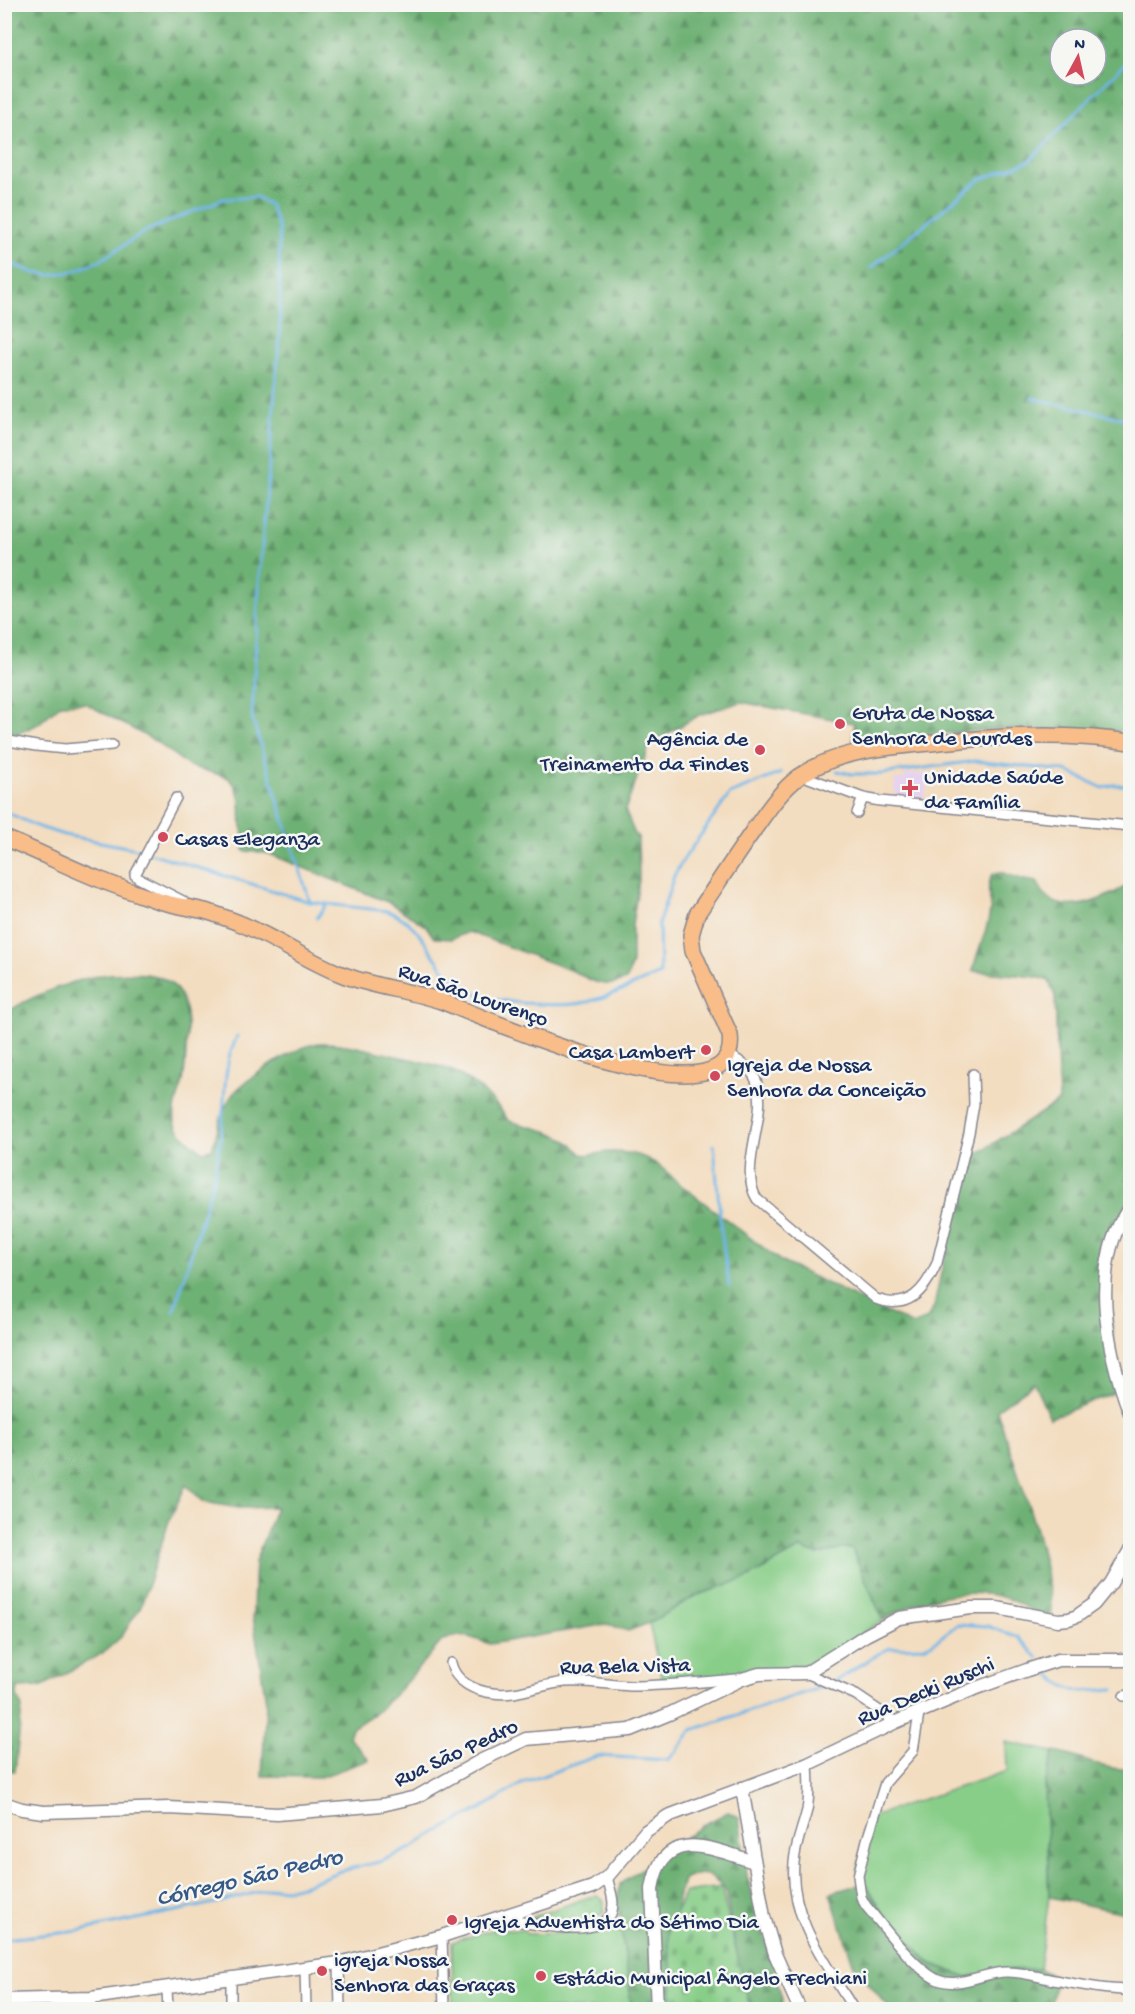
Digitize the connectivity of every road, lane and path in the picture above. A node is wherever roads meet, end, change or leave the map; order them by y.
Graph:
1 (4, 740) edge
2 (1131, 742) edge
3 (112, 744) dead end
4 (801, 775) junction
5 (176, 798) dead end
6 (862, 798) junction
7 (857, 813) dead end
8 (1131, 826) edge
9 (5, 841) edge
10 (207, 912) junction
11 (730, 1055) junction
12 (973, 1074) dead end
13 (1131, 1207) edge
14 (1131, 1413) edge
15 (1131, 1550) edge
16 (1131, 1660) edge
17 (452, 1663) dead end
18 (806, 1673) junction
19 (741, 1679) junction
20 (919, 1714) junction
21 (896, 1722) junction
22 (808, 1764) junction
23 (742, 1788) junction
24 (4, 1803) edge
25 (754, 1862) junction
26 (607, 1877) junction
27 (502, 1917) junction
28 (442, 1936) junction
29 (339, 1963) junction
30 (305, 1967) junction
31 (231, 1978) junction
32 (167, 1989) junction
33 (1131, 1990) edge
34 (4, 2000) edge
35 (91, 2004) edge
36 (168, 2010) edge
37 (231, 2010) edge
38 (306, 2010) edge
39 (340, 2010) edge
40 (444, 2010) edge
41 (657, 2010) edge
42 (800, 2010) edge
43 (854, 2010) edge

1 - 3 street
2 - 4 main road
4 - 6 street
4 - 11 main road
5 - 10 street
6 - 7 street
6 - 8 street
9 - 10 main road, Rua São Lourenço
10 - 11 main road, Rua São Lourenço
11 - 12 street
13 - 14 street
15 - 18 street
16 - 20 street, Rua Decki Ruschi
17 - 19 street, Rua Bela Vista
18 - 19 street, Rua São Pedro
18 - 21 street
19 - 24 street, Rua São Pedro
20 - 21 street, Rua Decki Ruschi
20 - 33 street
21 - 22 street, Rua Decki Ruschi
22 - 23 street, Rua Decki Ruschi
22 - 43 street
23 - 25 street
23 - 26 street, Rua Decki Ruschi
25 - 41 street
25 - 42 street
26 - 27 street, Rua Decki Ruschi
26 - 27 street
27 - 28 street, Rua Decki Ruschi
28 - 29 street, Rua Decki Ruschi
28 - 40 street
29 - 30 street, Rua Decki Ruschi
29 - 39 street
30 - 31 street, Rua Decki Ruschi
30 - 38 street
31 - 32 street, Rua Decki Ruschi
31 - 37 street
32 - 35 street, Rua Decki Ruschi
32 - 36 street
34 - 35 street, Rua Decki Ruschi

